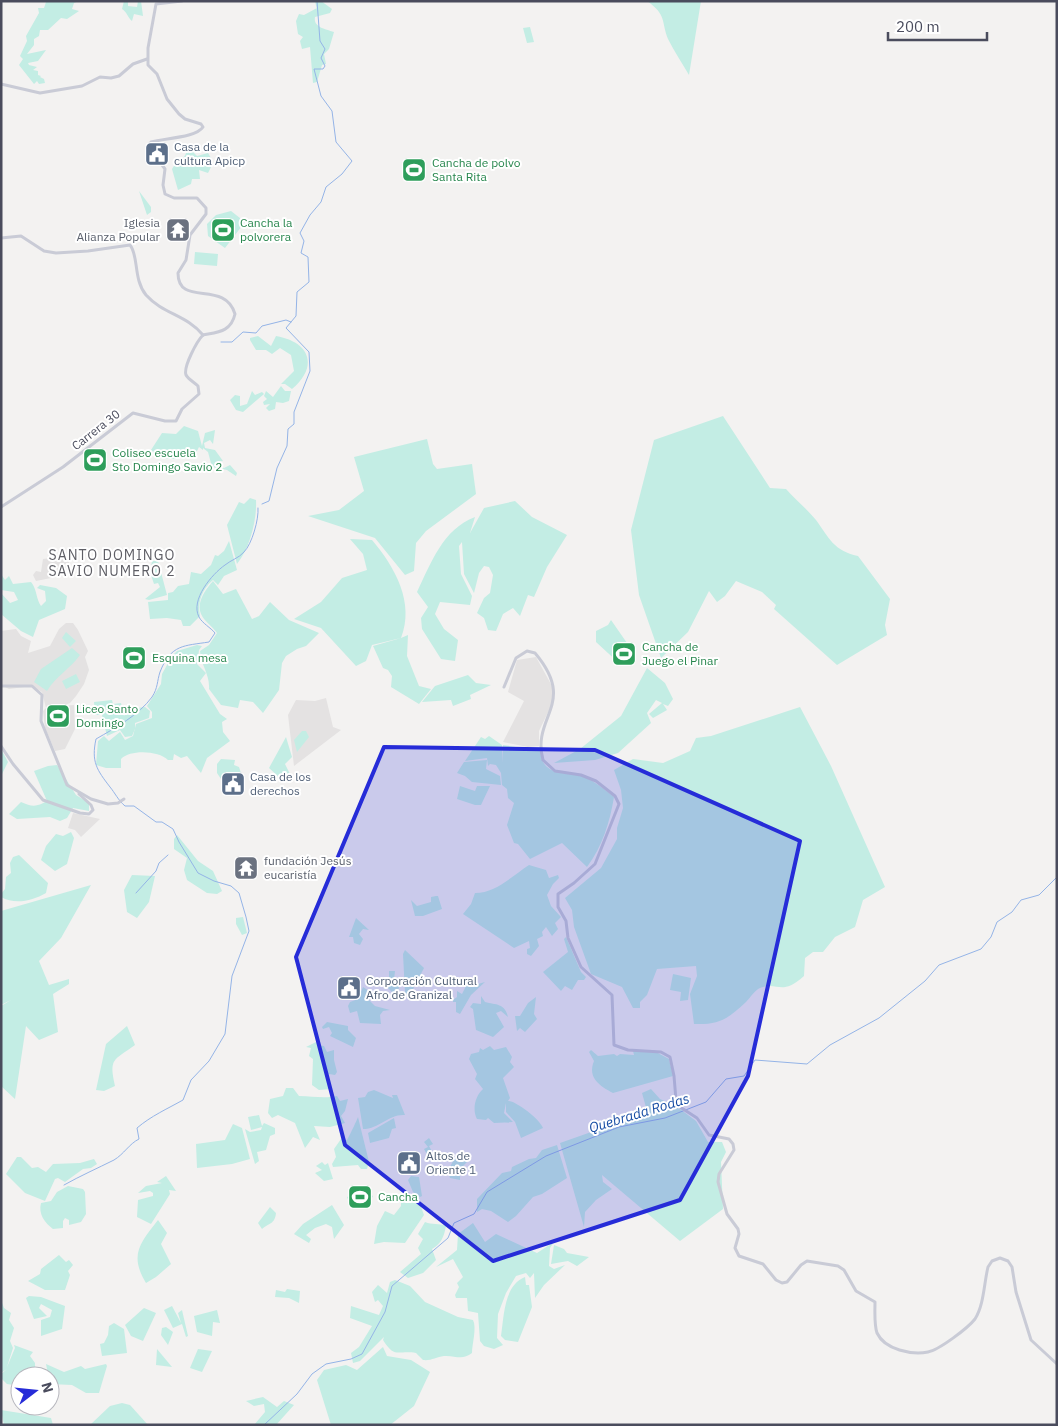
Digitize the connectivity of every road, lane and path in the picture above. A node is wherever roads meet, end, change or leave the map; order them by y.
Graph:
1 (181, 2) edge
2 (147, 59) junction
3 (1, 84) edge
4 (1, 238) edge
5 (203, 335) junction
6 (1, 507) edge
7 (1, 686) edge
8 (504, 687) dead end
9 (1, 746) edge
10 (77, 792) junction
11 (124, 799) dead end
12 (1057, 1364) edge

1 - 2 street
2 - 3 street
2 - 5 street
4 - 5 street
5 - 6 street, Carrera 30
7 - 10 street
8 - 12 street
9 - 10 street
10 - 11 street

